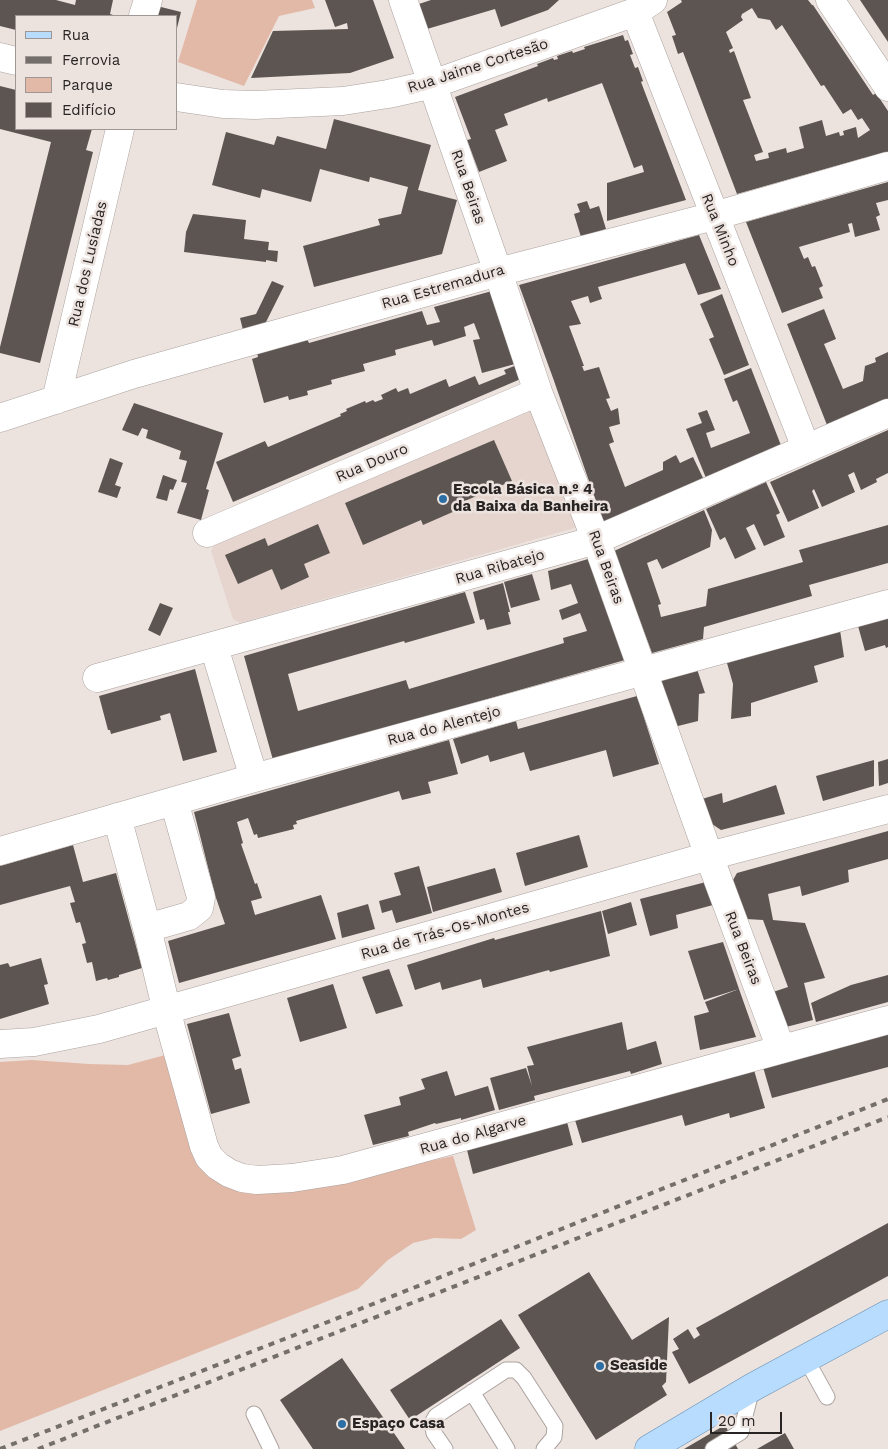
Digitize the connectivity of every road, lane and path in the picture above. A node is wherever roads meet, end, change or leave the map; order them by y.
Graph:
1 (148, 0) edge
2 (403, 0) edge
3 (830, 0) edge
4 (644, 6) edge
5 (144, 15) edge
6 (0, 57) edge
7 (15, 61) edge
8 (433, 84) junction
9 (888, 87) edge
10 (178, 97) edge
11 (120, 130) edge
12 (888, 166) edge
13 (714, 216) junction
14 (498, 272) junction
15 (538, 392) junction
16 (56, 400) junction
17 (888, 413) edge
18 (0, 418) edge
19 (806, 448) junction
20 (207, 534) dead end
21 (596, 540) junction
22 (888, 604) edge
23 (214, 647) junction
24 (643, 672) junction
25 (97, 678) dead end
26 (254, 778) junction
27 (174, 801) junction
28 (888, 809) edge
29 (117, 817) junction
30 (0, 851) edge
31 (709, 856) junction
32 (147, 928) junction
33 (167, 1009) junction
34 (888, 1020) edge
35 (0, 1044) edge
36 (781, 1049) junction
37 (888, 1314) edge
38 (806, 1359) junction
39 (753, 1387) junction
40 (472, 1392) junction
41 (827, 1397) dead end
42 (254, 1414) dead end
43 (271, 1449) edge
44 (444, 1449) edge
45 (508, 1449) edge
46 (544, 1449) edge
47 (648, 1449) edge
48 (713, 1449) edge

1 - 5 street
2 - 8 street, Rua Beiras
3 - 9 street
4 - 8 street, Rua Jaime Cortesão
4 - 13 street, Rua Minho
6 - 7 street
8 - 10 street, Rua Jaime Cortesão
8 - 14 street, Rua Beiras
11 - 16 street, Rua dos Lusíadas
12 - 13 street, Rua Estremadura
13 - 14 street, Rua Estremadura
13 - 19 street, Rua Minho
14 - 15 street, Rua Beiras
14 - 16 street, Rua Estremadura
15 - 20 street, Rua Douro
15 - 21 street, Rua Beiras
16 - 18 street, Rua Estremadura
17 - 19 street, Rua Ribatejo
19 - 21 street, Rua Ribatejo
21 - 23 street, Rua Ribatejo
21 - 24 street, Rua Beiras
22 - 24 street, Rua do Alentejo
23 - 25 street, Rua Ribatejo
23 - 26 street
24 - 26 street, Rua do Alentejo
24 - 31 street, Rua Beiras
26 - 27 street, Rua do Alentejo
27 - 29 street, Rua do Alentejo
27 - 32 street
28 - 31 street, Rua de Trás-Os-Montes
29 - 30 street, Rua do Alentejo
29 - 32 street, Rua do Algarve
31 - 33 street, Rua de Trás-Os-Montes
31 - 36 street, Rua Beiras
32 - 33 street, Rua do Algarve
33 - 35 street, Rua de Trás-Os-Montes
33 - 36 street, Rua do Algarve
34 - 36 street, Rua do Algarve
37 - 38 main road
38 - 39 main road
38 - 41 lane
39 - 47 main road
39 - 48 lane
40 - 44 lane
40 - 45 lane
40 - 46 lane
42 - 43 lane

